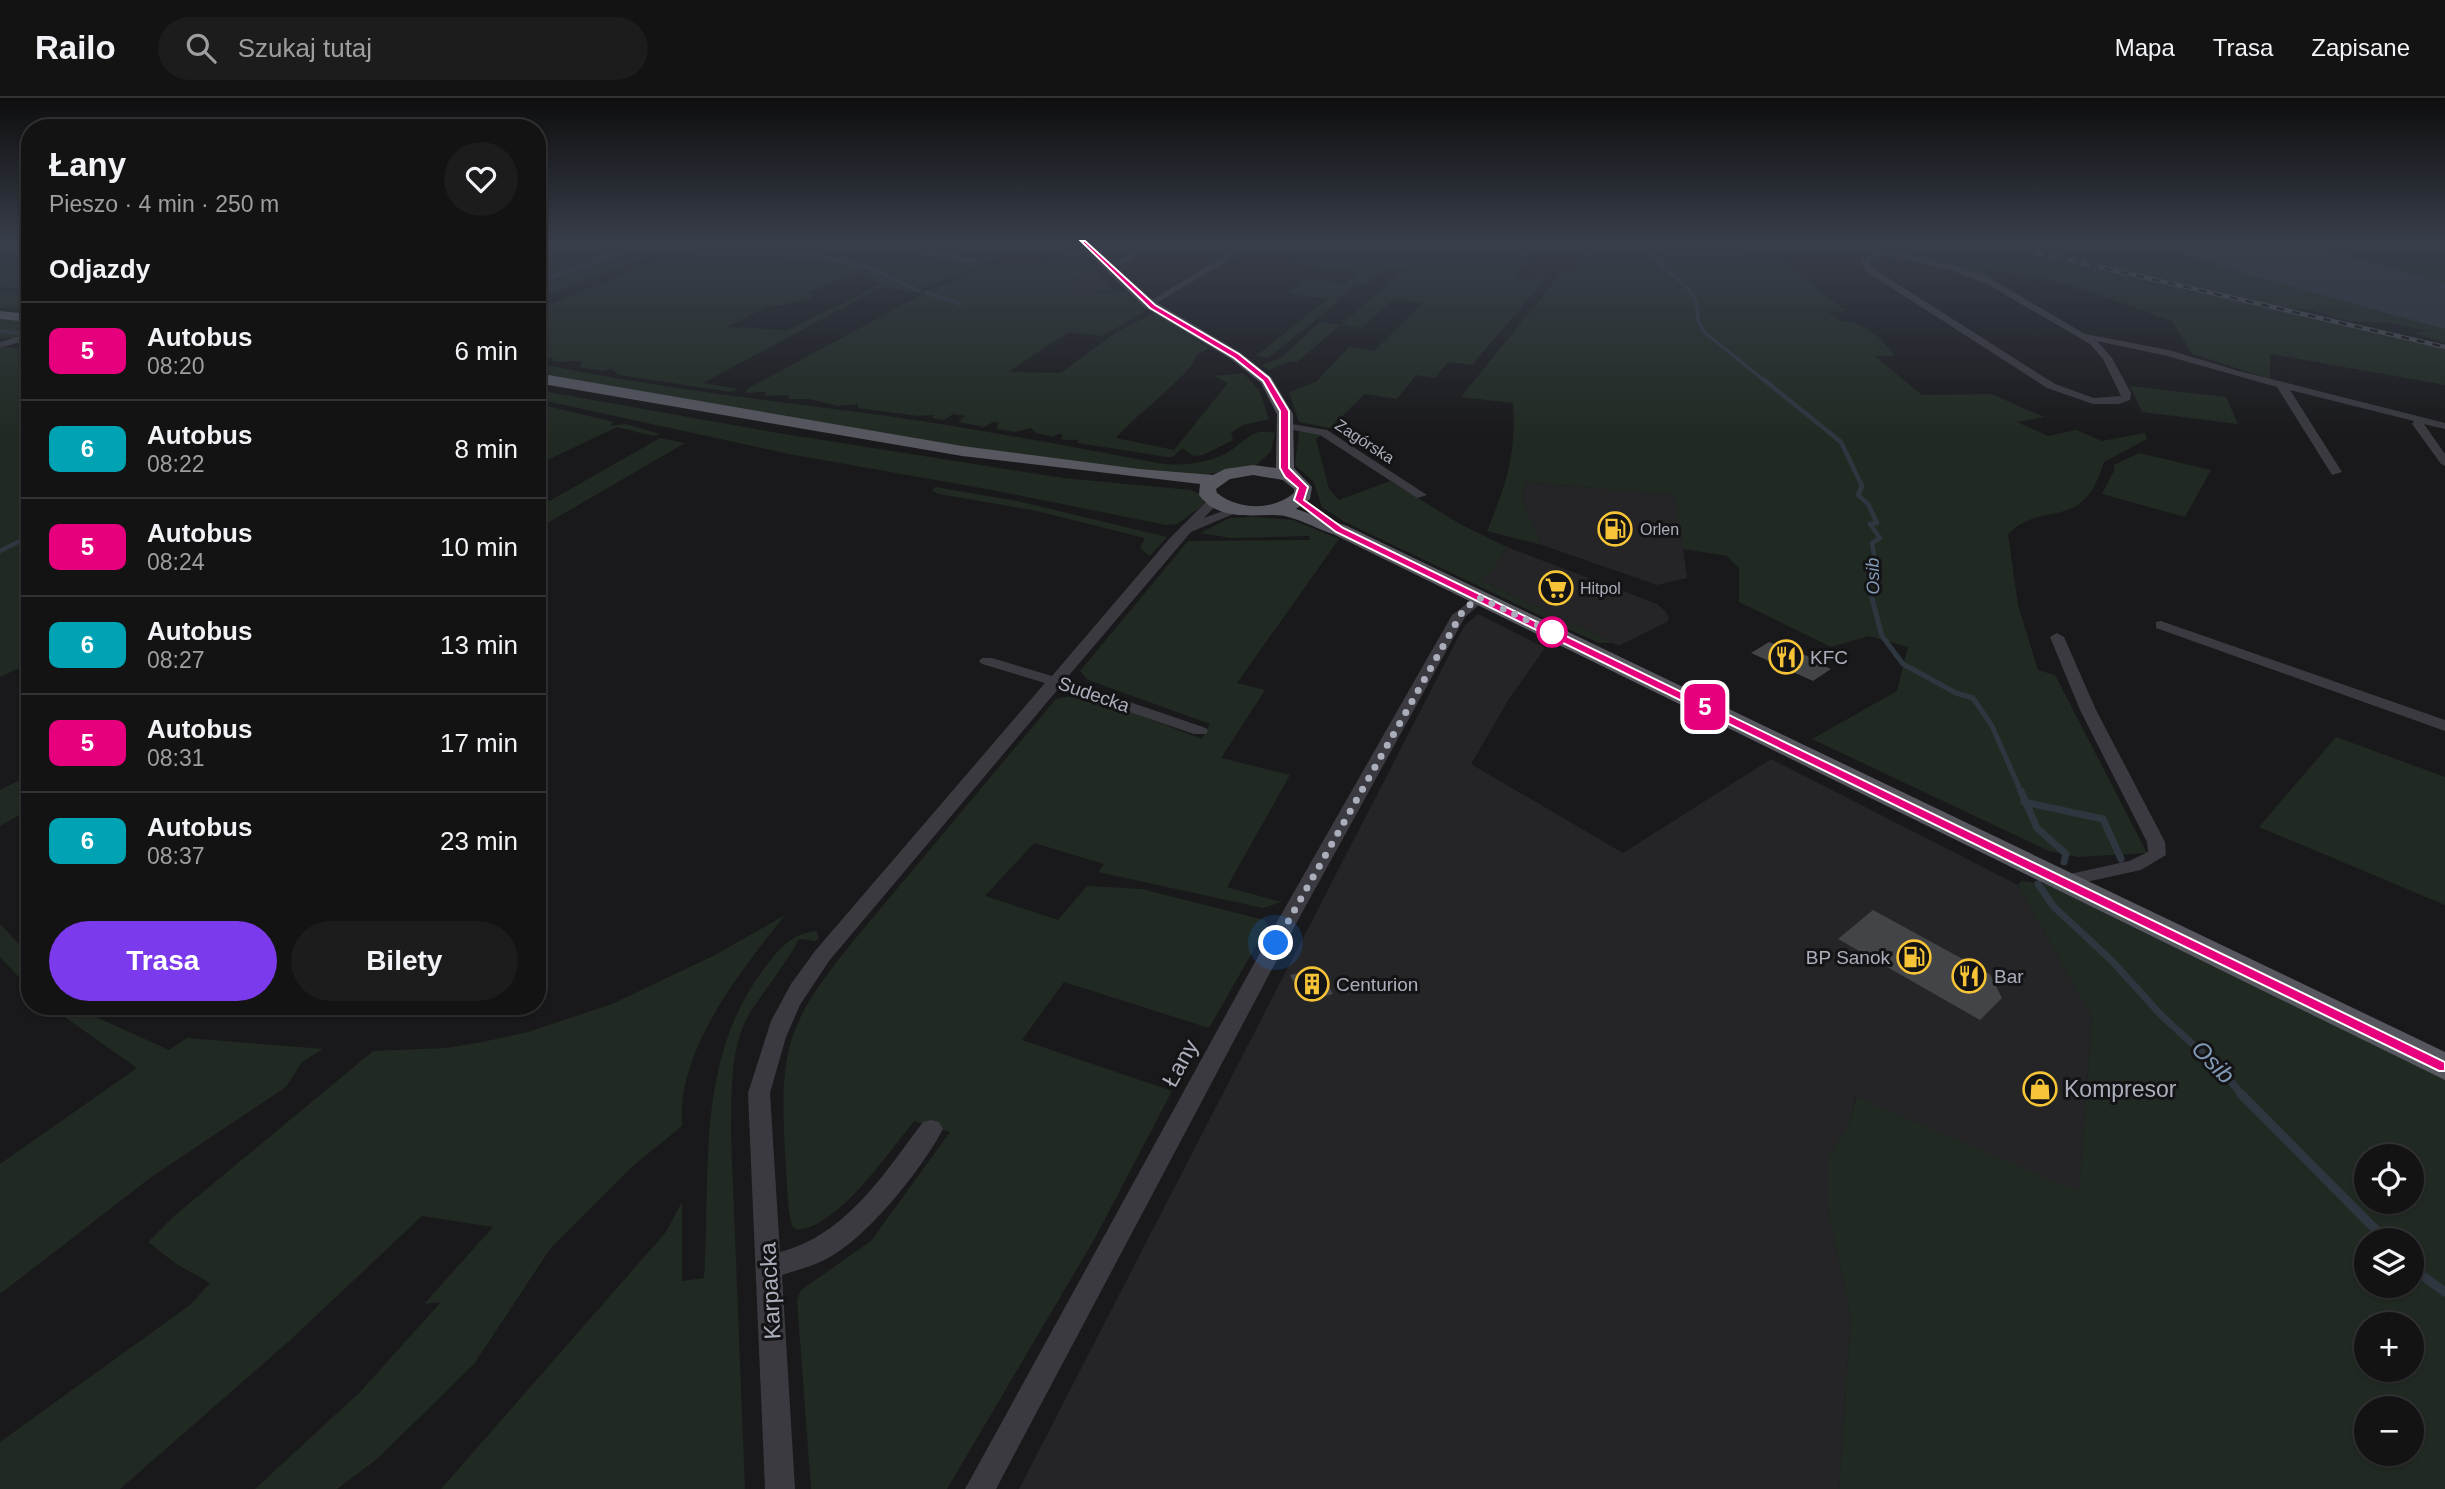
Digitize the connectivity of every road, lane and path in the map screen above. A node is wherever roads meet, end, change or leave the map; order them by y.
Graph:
1 (1156, 308) edge
2 (1928, 308) edge
3 (2033, 308) edge
4 (21, 312) edge
5 (0, 313) edge
6 (21, 316) edge
7 (2083, 335) junction
8 (21, 339) edge
9 (0, 345) edge
10 (546, 380) edge
11 (2283, 386) junction
12 (546, 388) edge
13 (2420, 419) junction
14 (2445, 426) edge
15 (1285, 434) junction
16 (2445, 461) edge
17 (1253, 470) junction
18 (2336, 472) dead end
19 (1288, 475) junction
20 (1211, 490) junction
21 (1421, 495) dead end
22 (1299, 500) junction
23 (1238, 509) junction
24 (1277, 509) junction
25 (1340, 530) junction
26 (1185, 531) junction
27 (1480, 598) junction
28 (2161, 625) dead end
29 (2057, 637) dead end
30 (986, 661) dead end
31 (1056, 681) junction
32 (2445, 726) edge
33 (1200, 731) dead end
34 (2063, 881) junction
35 (2445, 1067) edge
36 (931, 1129) dead end
37 (768, 1267) junction
38 (780, 1489) edge
39 (980, 1489) edge

1 - 15 main road
2 - 7 street
3 - 7 street
4 - 5 main road
5 - 6 main road
7 - 11 street
8 - 9 street
10 - 20 main road
11 - 13 street
11 - 18 street
12 - 20 main road
13 - 14 street
13 - 16 street
15 - 17 main road
15 - 19 main road
15 - 21 street, Zagórska
17 - 19 main road
17 - 20 main road
19 - 22 main road
20 - 23 main road
20 - 26 street, Karpacka
22 - 24 main road
22 - 25 main road
23 - 24 main road
23 - 26 street
24 - 25 main road
25 - 27 main road
26 - 31 street, Karpacka
27 - 34 main road
27 - 39 street, Łany
28 - 32 street
29 - 34 street
30 - 31 street, Sudecka
31 - 33 street, Sudecka
31 - 37 street, Karpacka
34 - 35 main road
36 - 37 street
37 - 38 street, Karpacka

